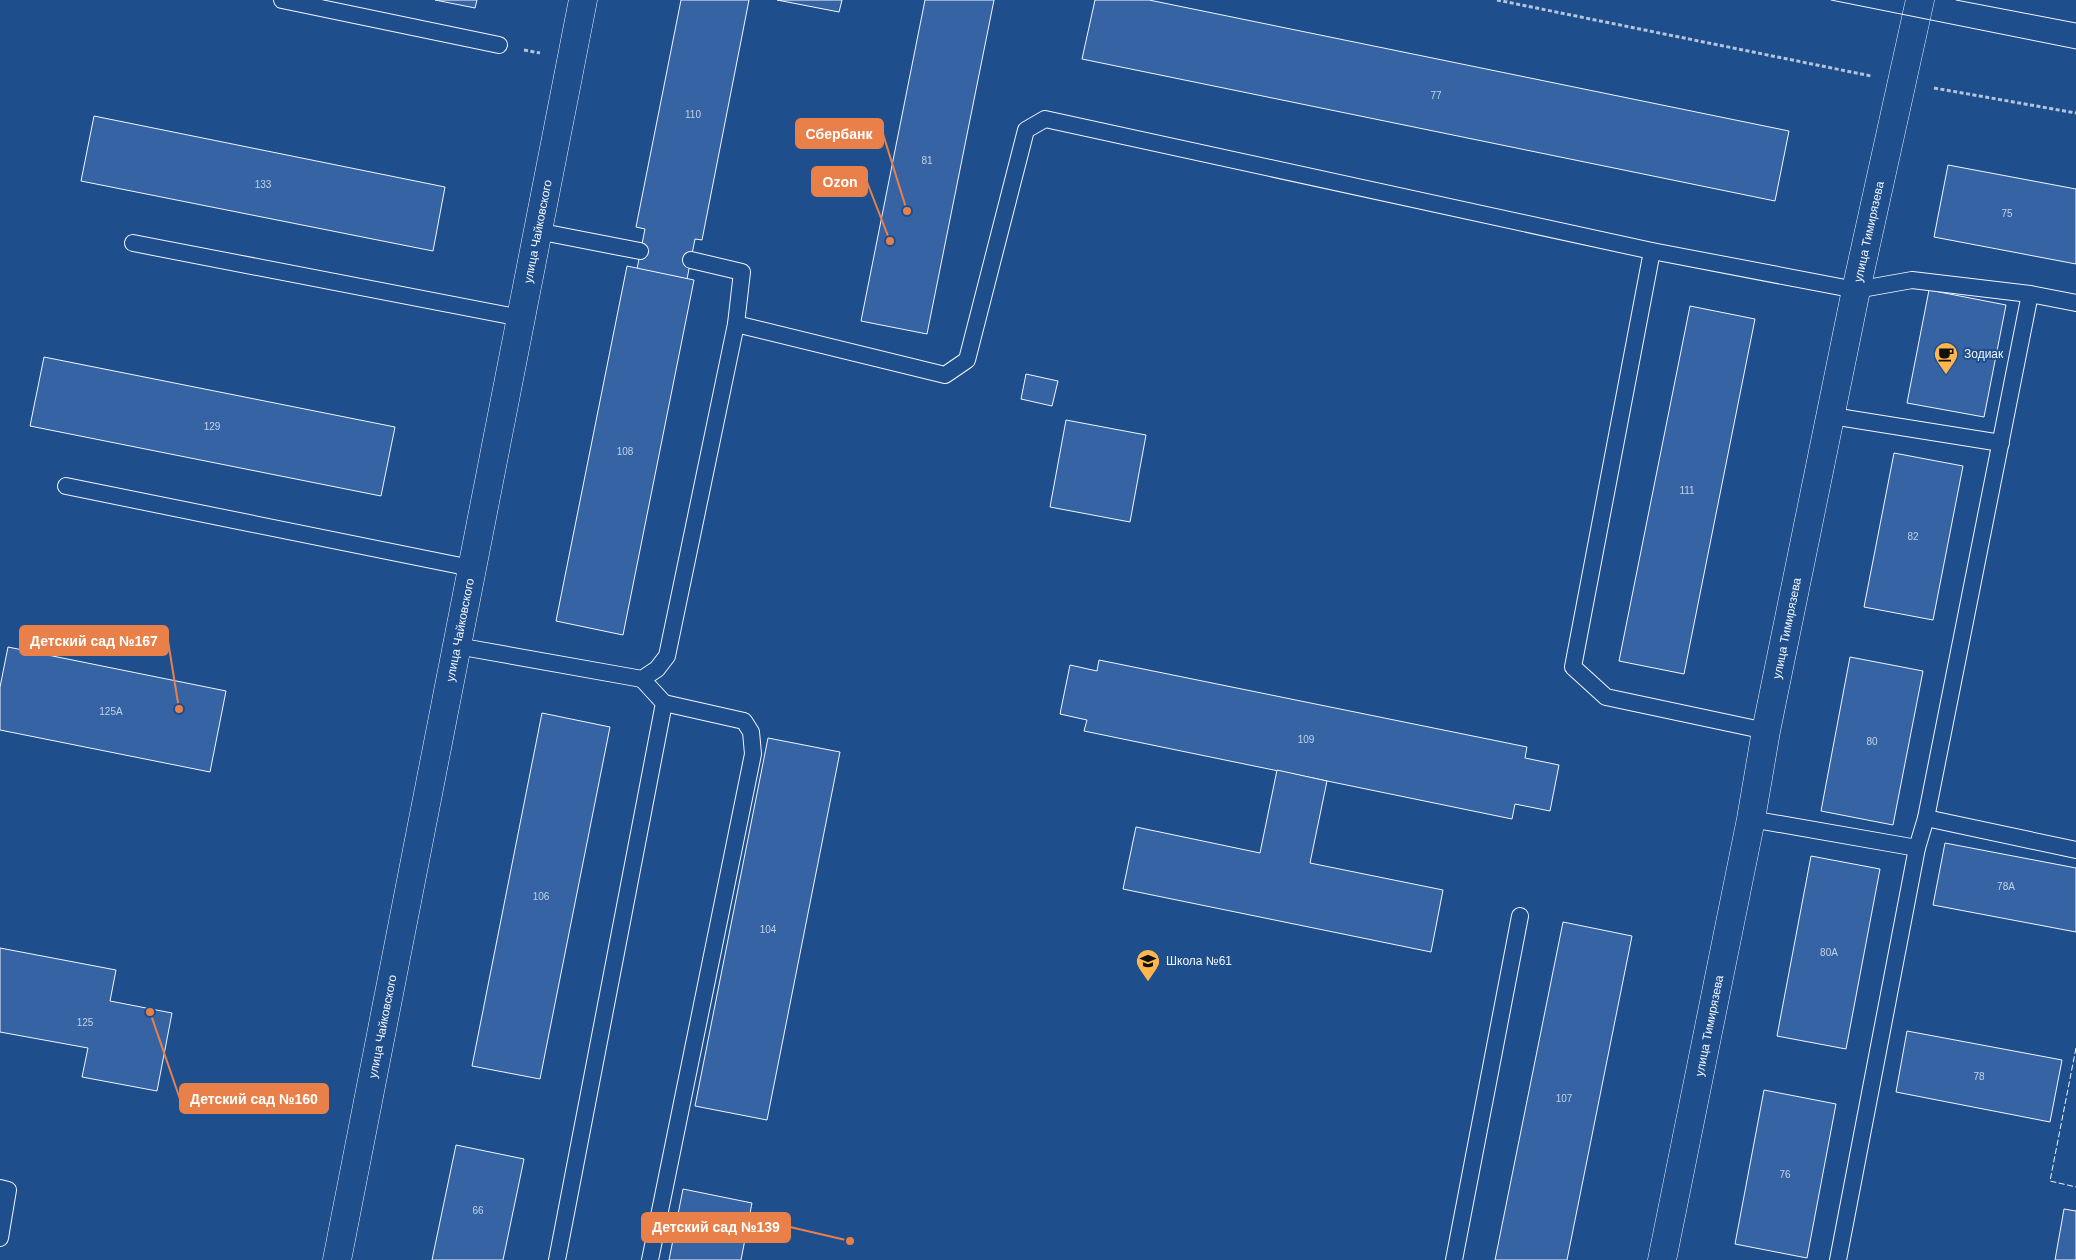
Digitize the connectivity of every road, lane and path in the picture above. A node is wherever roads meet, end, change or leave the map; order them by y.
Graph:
1 (282, 0) edge
2 (583, 0) edge
3 (1497, 0) edge
4 (1920, 0) edge
5 (499, 45) joint
6 (571, 59) junction
7 (1903, 82) junction
8 (2076, 113) edge
9 (538, 231) junction
10 (134, 243) dead end
11 (640, 251) dead end
12 (1652, 251) junction
13 (691, 260) dead end
14 (1856, 290) junction
15 (2030, 294) junction
16 (2076, 303) edge
17 (521, 318) junction
18 (736, 324) junction
19 (1832, 416) junction
20 (2001, 442) junction
21 (66, 486) dead end
22 (472, 568) junction
23 (457, 646) junction
24 (642, 679) junction
25 (664, 703) junction
26 (1766, 731) junction
27 (1926, 818) junction
28 (1751, 819) junction
29 (1917, 848) junction
30 (2076, 850) edge
31 (1520, 916) dead end
32 (0, 1188) edge
33 (0, 1238) edge
34 (338, 1260) edge
35 (557, 1260) edge
36 (650, 1260) edge
37 (1454, 1260) edge
38 (1662, 1260) edge
39 (1838, 1260) edge

1 - 5 lane
2 - 6 street, улица Чайковского
3 - 7 path
4 - 7 street, улица Тимирязева
5 - 6 path
6 - 9 street, улица Чайковского
7 - 8 path
7 - 14 street, улица Тимирязева
9 - 11 lane
9 - 17 street, улица Чайковского
10 - 17 lane
12 - 14 lane
12 - 18 lane
12 - 26 lane
13 - 18 lane
14 - 15 lane
14 - 19 street, улица Тимирязева
15 - 16 lane
15 - 20 lane
17 - 22 street, улица Чайковского
18 - 24 lane
19 - 20 lane
19 - 26 street, улица Тимирязева
20 - 27 lane
21 - 22 lane
22 - 23 street, улица Чайковского
23 - 24 lane
23 - 34 street, улица Чайковского
24 - 25 lane
25 - 35 lane
25 - 36 lane
26 - 28 street, улица Тимирязева
27 - 29 lane
27 - 30 lane
28 - 29 lane
28 - 38 street, улица Тимирязева
29 - 39 lane
31 - 37 lane
32 - 33 lane

